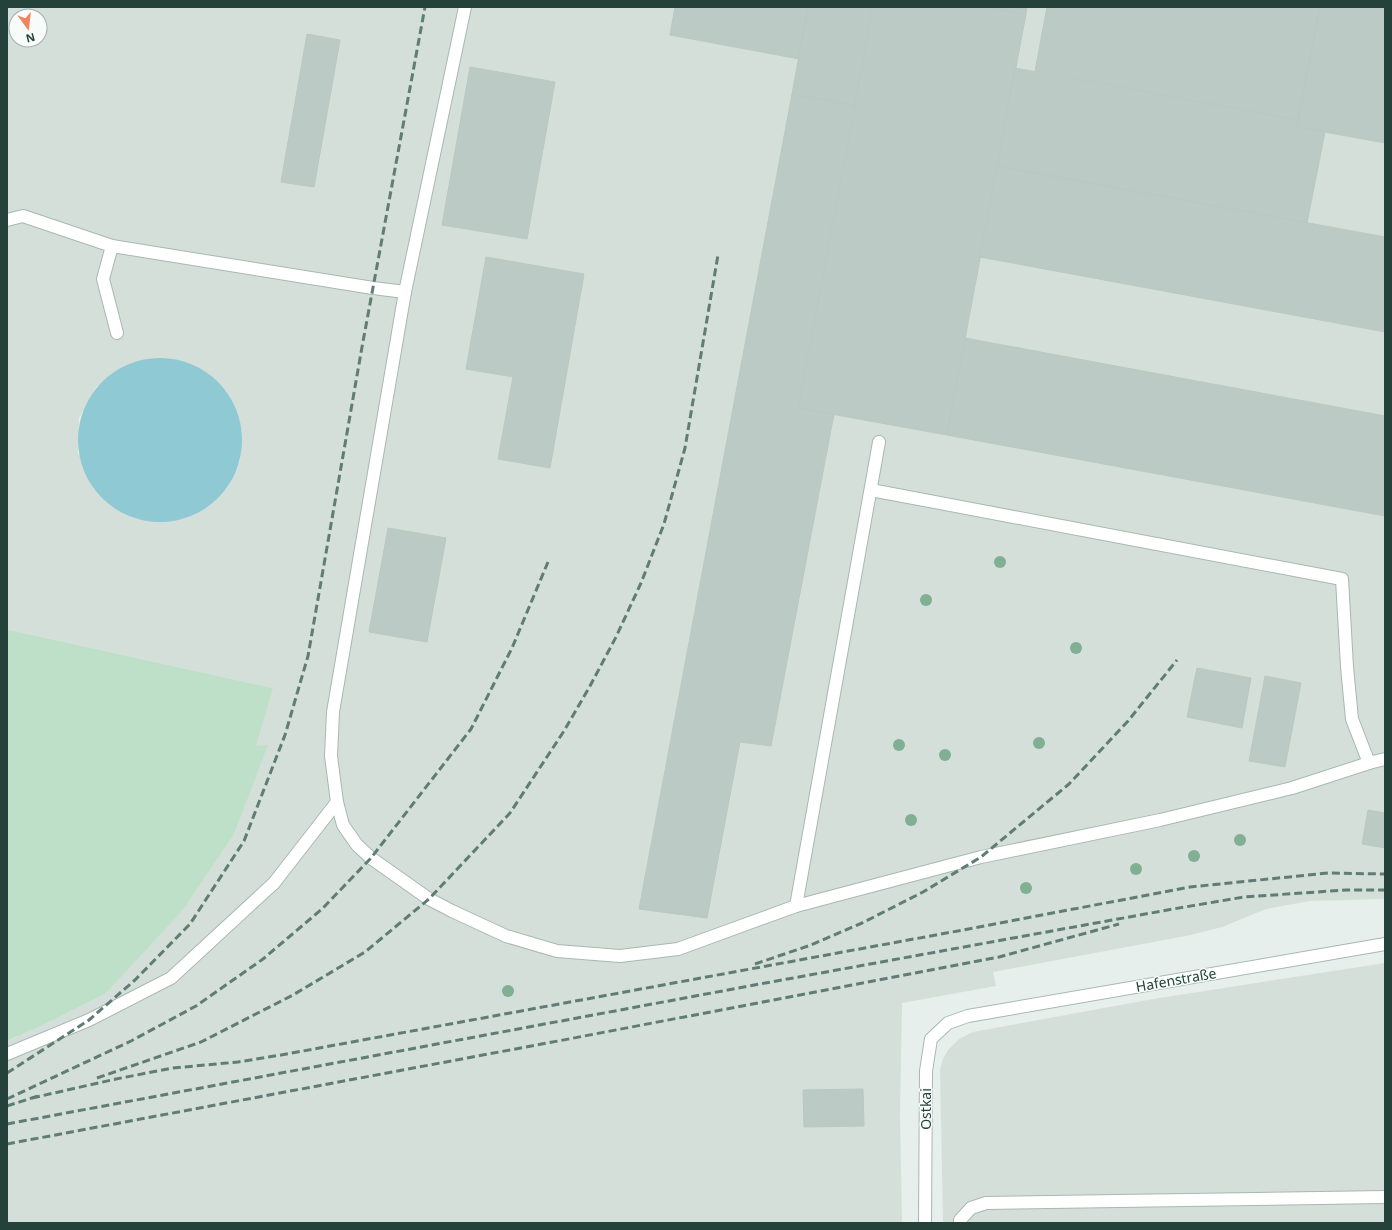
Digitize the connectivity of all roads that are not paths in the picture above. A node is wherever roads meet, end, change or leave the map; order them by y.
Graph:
1 (464, 7) edge
2 (7, 220) edge
3 (112, 246) junction
4 (405, 292) junction
5 (117, 333) dead end
6 (879, 442) dead end
7 (871, 490) junction
8 (1385, 759) edge
9 (1369, 763) junction
10 (337, 802) junction
11 (796, 906) junction
12 (1385, 944) edge
13 (968, 1016) joint
14 (7, 1054) edge
15 (1385, 1197) edge
16 (925, 1223) edge
17 (960, 1223) edge

1 - 4 street
2 - 3 street
3 - 4 street
3 - 5 street
4 - 10 street
6 - 7 street
7 - 9 street
7 - 11 street
8 - 9 street
9 - 11 street
10 - 11 street
10 - 14 street
12 - 13 street, Hafenstraße
13 - 16 street, Ostkai
15 - 17 street

